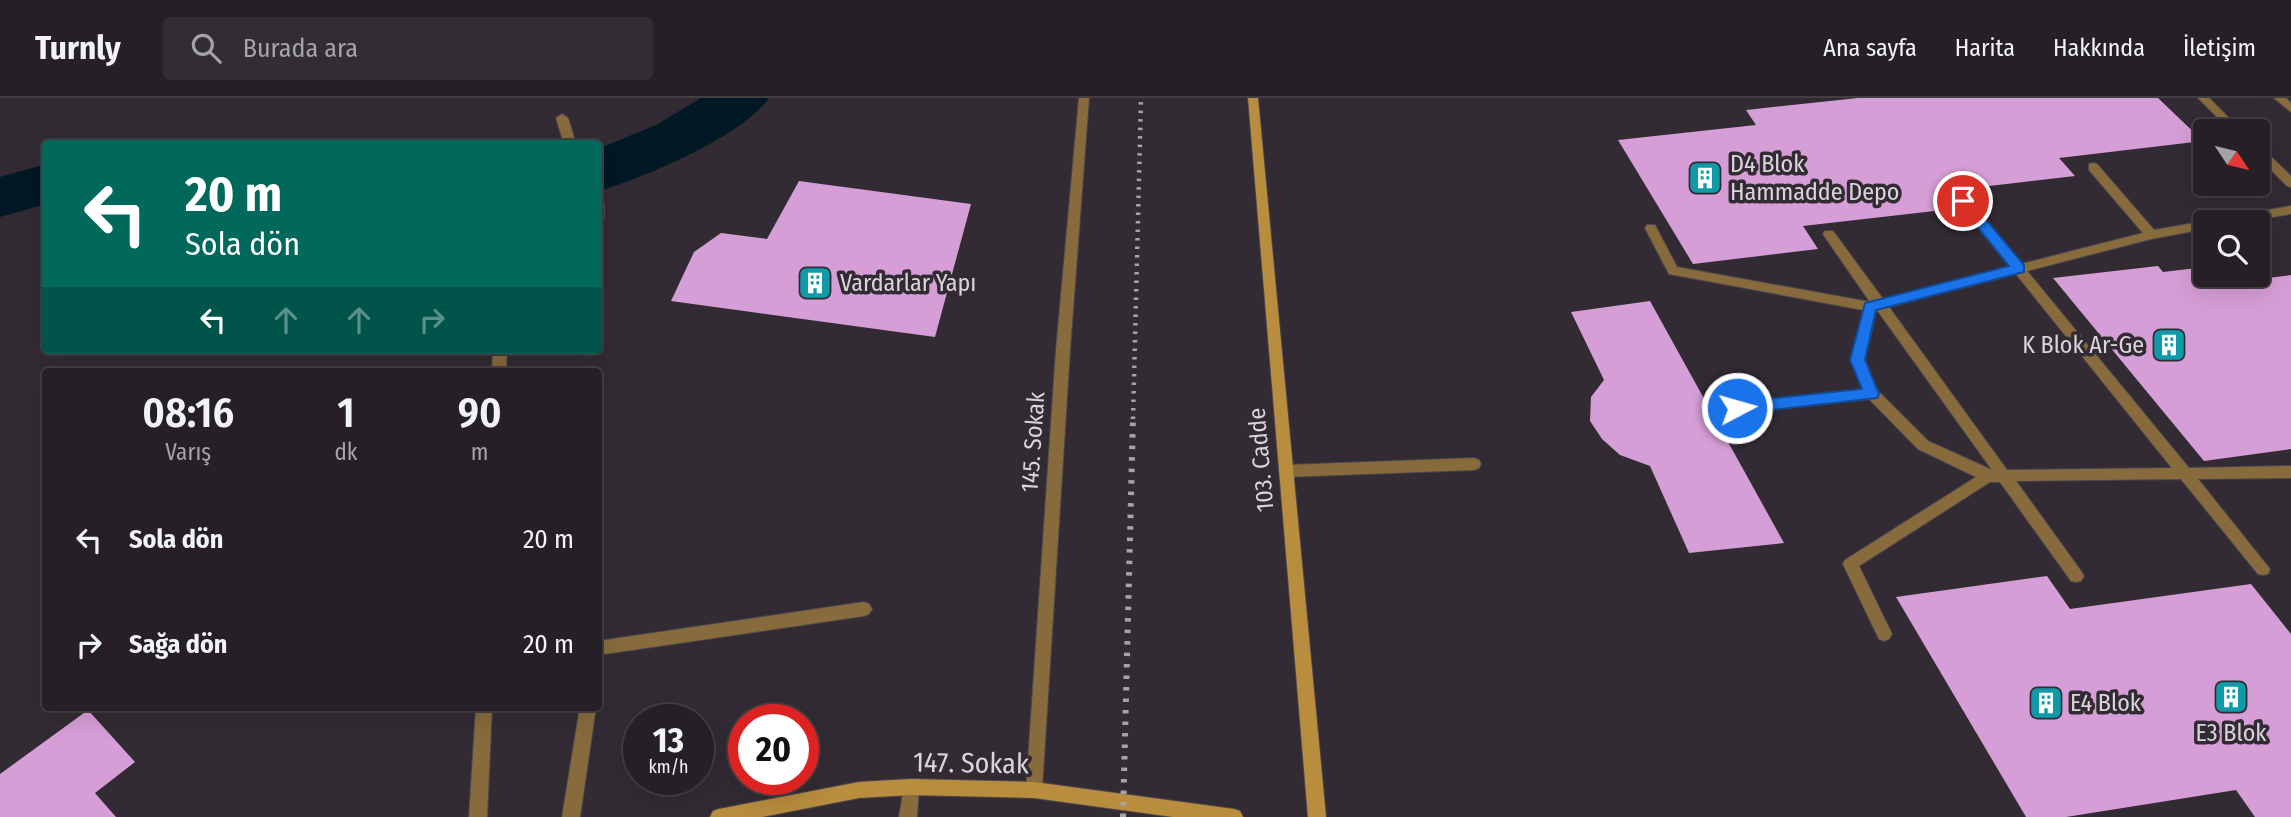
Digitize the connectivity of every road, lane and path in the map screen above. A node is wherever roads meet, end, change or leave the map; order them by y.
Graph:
1 (1084, 98) edge
2 (1253, 98) edge
3 (2203, 98) edge
4 (2278, 98) edge
5 (2291, 110) edge
6 (562, 118) dead end
7 (2225, 119) edge
8 (569, 140) edge
9 (2270, 163) edge
10 (2093, 167) dead end
11 (2291, 183) edge
12 (1963, 201) dead end
13 (2291, 210) edge
14 (2270, 214) edge
15 (2193, 227) edge
16 (1651, 228) dead end
17 (1829, 234) dead end
18 (2151, 235) junction
19 (2019, 269) junction
20 (1875, 305) junction
21 (1872, 394) junction
22 (1737, 408) dead end
23 (1474, 464) dead end
24 (1286, 471) junction
25 (2291, 472) edge
26 (2186, 474) junction
27 (1996, 476) junction
28 (2263, 569) dead end
29 (2076, 576) dead end
30 (864, 608) dead end
31 (1884, 634) dead end
32 (602, 647) edge
33 (484, 711) edge
34 (587, 711) edge
35 (911, 788) junction
36 (1034, 790) junction
37 (478, 817) edge
38 (571, 817) edge
39 (719, 817) edge
40 (908, 817) edge
41 (1223, 817) edge
42 (1234, 817) edge
43 (1317, 817) edge

1 - 36 street, 145. Sokak
2 - 24 street, 103. Cadde
3 - 7 street
4 - 5 street
6 - 8 street
9 - 11 street
10 - 18 street
12 - 19 street
13 - 14 street
15 - 18 street
16 - 20 street
17 - 20 street
18 - 19 street
19 - 20 street
19 - 26 street
20 - 21 street
20 - 27 street
21 - 22 street
21 - 27 street
23 - 24 street
24 - 43 street, 103. Cadde
25 - 26 street
26 - 27 street
26 - 28 street
27 - 29 street
27 - 31 street
30 - 32 street
33 - 37 street
34 - 38 street
35 - 36 street, 147. Sokak
35 - 39 street, 147. Sokak
35 - 40 street
36 - 41 street, 147. Sokak
41 - 42 street, 147. Sokak

